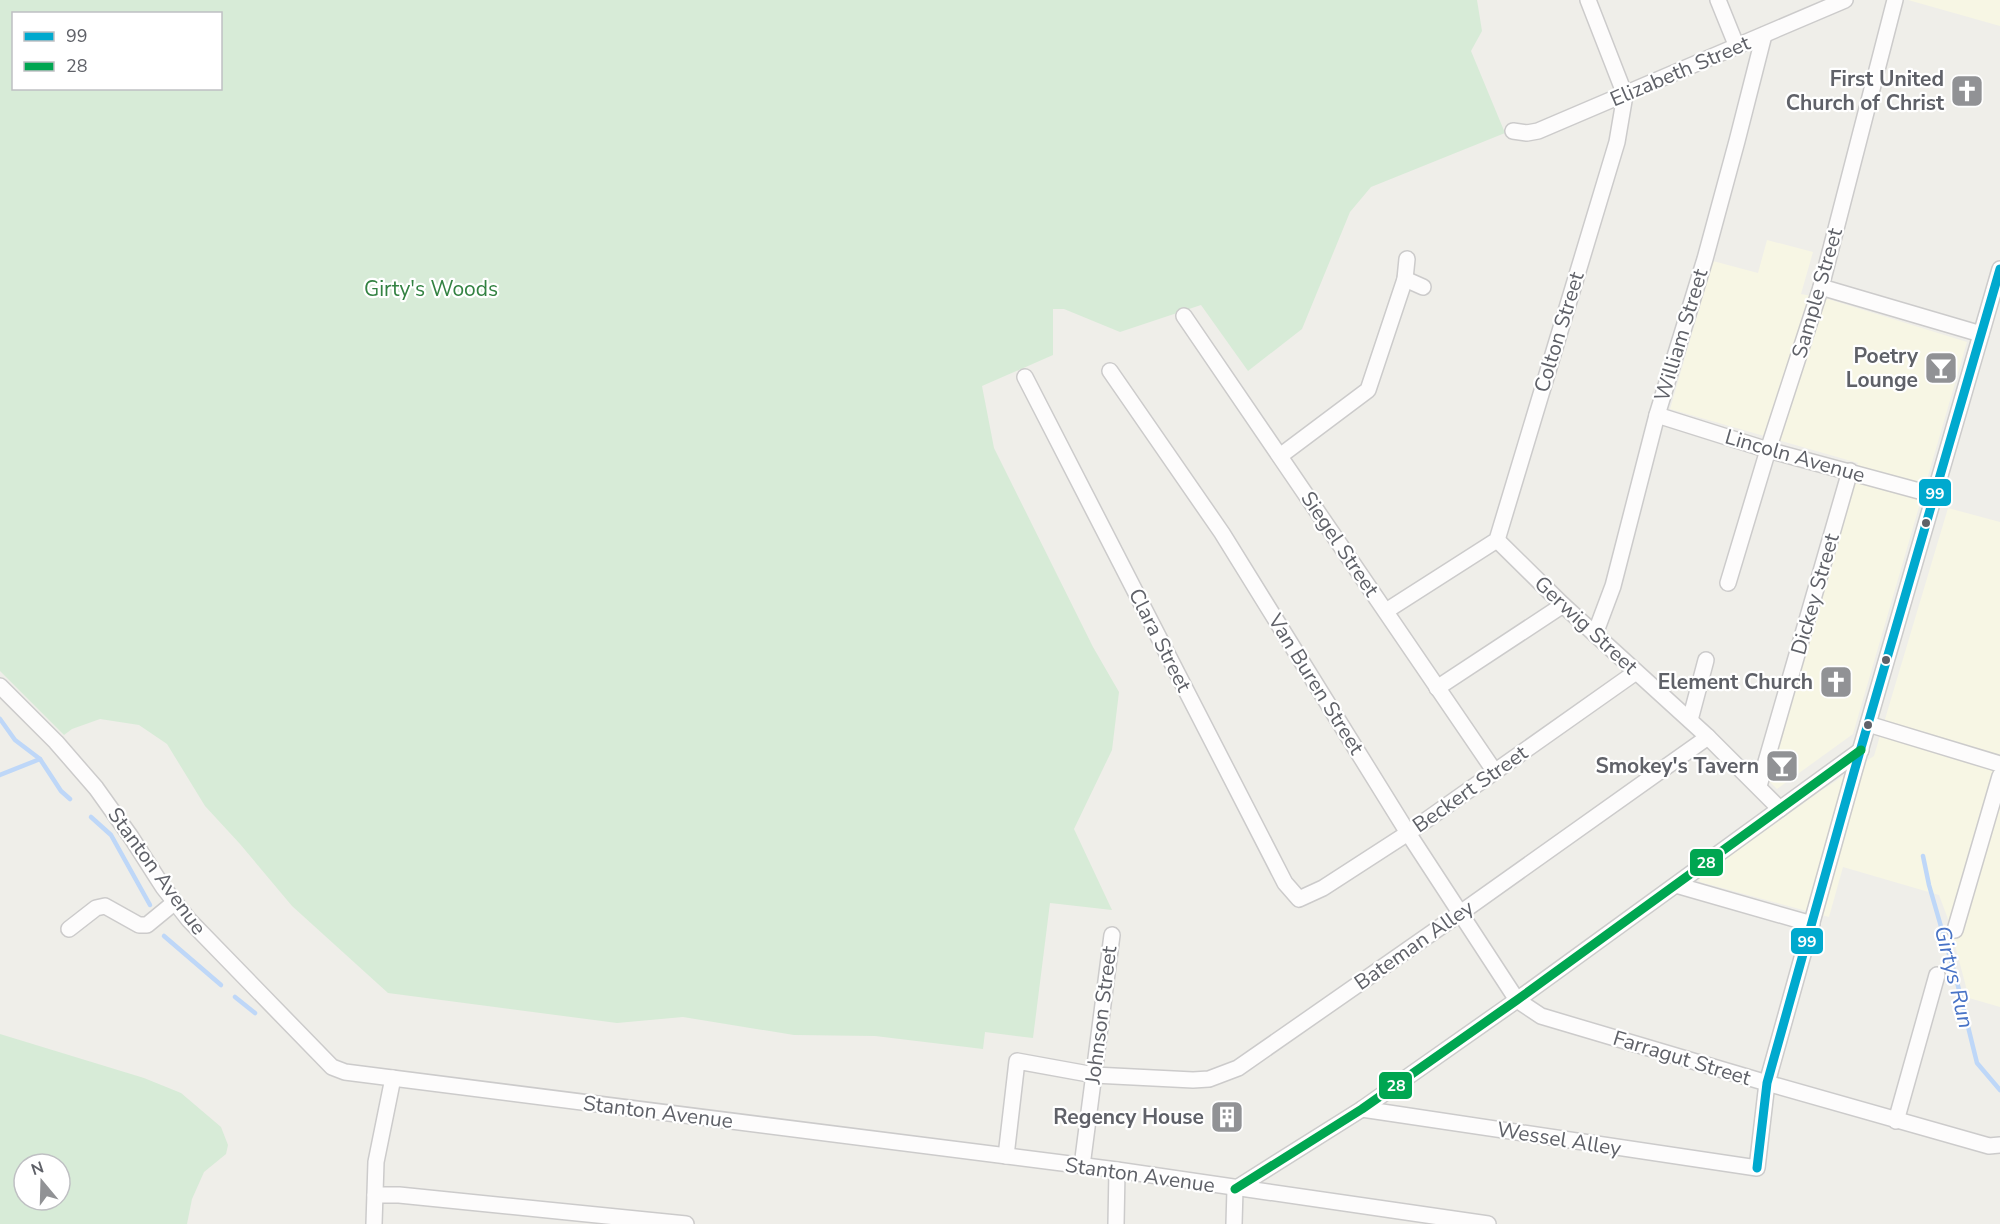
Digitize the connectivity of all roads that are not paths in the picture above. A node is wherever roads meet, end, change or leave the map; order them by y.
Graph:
1 (1588, 0) edge
2 (1718, 0) edge
3 (1844, 0) edge
4 (1895, 0) edge
5 (1764, 35) junction
6 (1737, 46) junction
7 (1625, 95) junction
8 (1513, 131) dead end
9 (1407, 259) dead end
10 (2000, 269) edge
11 (1405, 279) junction
12 (1423, 287) dead end
13 (1821, 287) junction
14 (1184, 316) dead end
15 (1981, 334) junction
16 (1110, 371) dead end
17 (1025, 377) dead end
18 (1657, 415) junction
19 (1768, 450) junction
20 (1280, 456) junction
21 (1850, 471) junction
22 (1934, 495) junction
23 (1497, 540) junction
24 (1728, 583) dead end
25 (1563, 604) junction
26 (1386, 611) junction
27 (1595, 634) junction
28 (1706, 660) dead end
29 (1636, 672) junction
30 (0, 686) edge
31 (1437, 688) junction
32 (1689, 720) junction
33 (1868, 724) junction
34 (1708, 737) junction
35 (1861, 750) junction
36 (2000, 764) edge
37 (1495, 772) junction
38 (2000, 776) edge
39 (1759, 786) junction
40 (1780, 809) junction
41 (1408, 833) junction
42 (1676, 885) junction
43 (1299, 899) joint
44 (175, 902) junction
45 (1460, 914) junction
46 (1812, 924) junction
47 (69, 929) dead end
48 (1955, 930) dead end
49 (1112, 935) dead end
50 (1938, 975) dead end
51 (1517, 1000) junction
52 (1094, 1075) junction
53 (393, 1078) junction
54 (1767, 1083) junction
55 (1362, 1109) junction
56 (1896, 1121) junction
57 (1994, 1146) edge
58 (1006, 1156) junction
59 (1082, 1166) junction
60 (1117, 1170) junction
61 (1235, 1189) junction
62 (375, 1195) junction
63 (374, 1224) edge
64 (686, 1224) edge
65 (1116, 1224) edge
66 (1234, 1224) edge
67 (1488, 1224) edge

1 - 7 street
2 - 6 street
3 - 5 street, Elizabeth Street
4 - 13 street, Sample Street
5 - 6 street, Elizabeth Street
5 - 18 street, William Street
6 - 7 street, Elizabeth Street
7 - 8 street, Elizabeth Street
7 - 23 street, Colton Street
9 - 11 street
10 - 15 street
11 - 12 street
11 - 20 street
13 - 15 street
13 - 19 street, Sample Street
14 - 20 street, Siegel Street
15 - 22 street
16 - 41 street, Van Buren Street
17 - 43 street, Clara Street
18 - 19 street, Lincoln Avenue
18 - 27 street, William Street
19 - 21 street, Lincoln Avenue
19 - 24 street, Sample Street
20 - 26 street, Siegel Street
21 - 22 street, Lincoln Avenue
21 - 39 street, Dickey Street
22 - 33 street
23 - 25 street, Gerwig Street
23 - 26 street
25 - 27 street, Gerwig Street
25 - 31 street
26 - 31 street, Siegel Street
27 - 29 street, Gerwig Street
28 - 32 street
29 - 32 street, Gerwig Street
29 - 37 street, Beckert Street
30 - 44 street, Stanton Avenue
31 - 37 street, Siegel Street
32 - 34 street, Gerwig Street
33 - 35 street
33 - 36 street
34 - 39 street, Gerwig Street
34 - 45 street, Bateman Alley
35 - 40 street
35 - 46 street
37 - 41 street, Beckert Street
38 - 48 street
39 - 40 street, Gerwig Street
40 - 42 street
41 - 43 street, Beckert Street
41 - 45 street, Van Buren Street
42 - 46 street
42 - 51 street
44 - 47 street
44 - 53 street, Stanton Avenue
45 - 51 street, Van Buren Street
45 - 52 street, Bateman Alley
46 - 54 street
49 - 52 street, Johnson Street
50 - 56 street
51 - 54 street, Farragut Street
51 - 55 street
52 - 58 street, Bateman Alley
52 - 59 street, Johnson Street
53 - 58 street, Stanton Avenue
53 - 62 street
54 - 55 street, Wessel Alley
54 - 56 street, Farragut Street
55 - 61 street
56 - 57 street, Farragut Street
58 - 59 street, Stanton Avenue
59 - 60 street, Stanton Avenue
60 - 61 street, Stanton Avenue
60 - 65 street
61 - 66 street
61 - 67 street, Stanton Avenue
62 - 63 street
62 - 64 street

